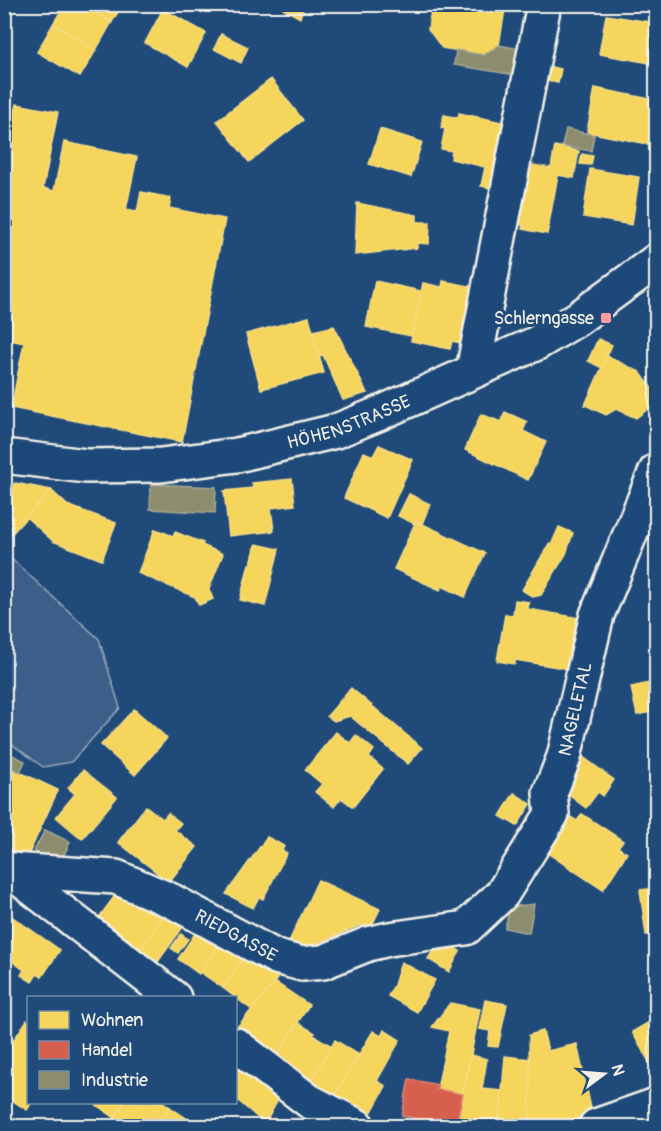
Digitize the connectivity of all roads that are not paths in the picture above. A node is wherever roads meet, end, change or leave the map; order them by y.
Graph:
1 (544, 4) edge
2 (657, 261) edge
3 (473, 371) junction
4 (4, 456) edge
5 (657, 471) edge
6 (7, 868) edge
7 (466, 928) joint
8 (171, 996) edge
9 (237, 1046) edge
10 (657, 1105) edge
11 (357, 1126) edge
12 (596, 1126) edge

1 - 3 street
2 - 3 street, HÖHENSTRASSE
3 - 4 street, HÖHENSTRASSE
5 - 7 street, NAGELETAL
6 - 7 street, RIEDGASSE
6 - 8 street, RIEDGASSE
9 - 11 street
10 - 12 street

